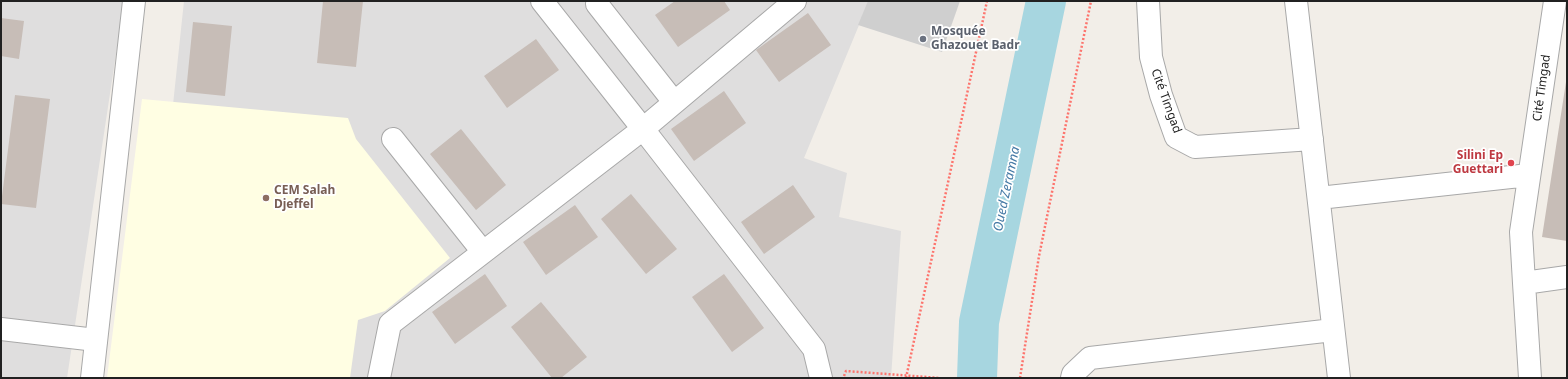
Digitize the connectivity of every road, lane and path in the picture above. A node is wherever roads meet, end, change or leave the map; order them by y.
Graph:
1 (134, 1) edge
2 (542, 1) edge
3 (795, 1) edge
4 (987, 1) edge
5 (1091, 1) edge
6 (1148, 1) edge
7 (1296, 1) edge
8 (1554, 1) edge
9 (597, 4) dead end
10 (674, 102) junction
11 (643, 129) junction
12 (393, 139) dead end
13 (1312, 139) junction
14 (1529, 175) junction
15 (1319, 198) junction
16 (483, 252) junction
17 (1567, 277) edge
18 (1524, 282) junction
19 (1, 330) edge
20 (1333, 330) junction
21 (96, 340) junction
22 (906, 376) edge
23 (92, 378) edge
24 (379, 378) edge
25 (820, 378) edge
26 (843, 378) edge
27 (940, 378) edge
28 (1020, 378) edge
29 (1072, 378) edge
30 (1339, 378) edge
31 (1530, 378) edge

1 - 21 street
2 - 11 street
3 - 10 street
4 - 22 path
5 - 28 path
6 - 13 street, Cité Timgad
7 - 13 street
8 - 14 street, Cité Timgad
9 - 10 street
10 - 11 street
11 - 16 street
11 - 25 street
12 - 16 street
13 - 15 street
14 - 15 street
14 - 18 street, Cité Timgad
15 - 20 street
16 - 24 street
17 - 18 street
18 - 31 street, Cité Timgad
19 - 21 street
20 - 29 street
20 - 30 street
21 - 23 street
22 - 26 path
22 - 27 path

